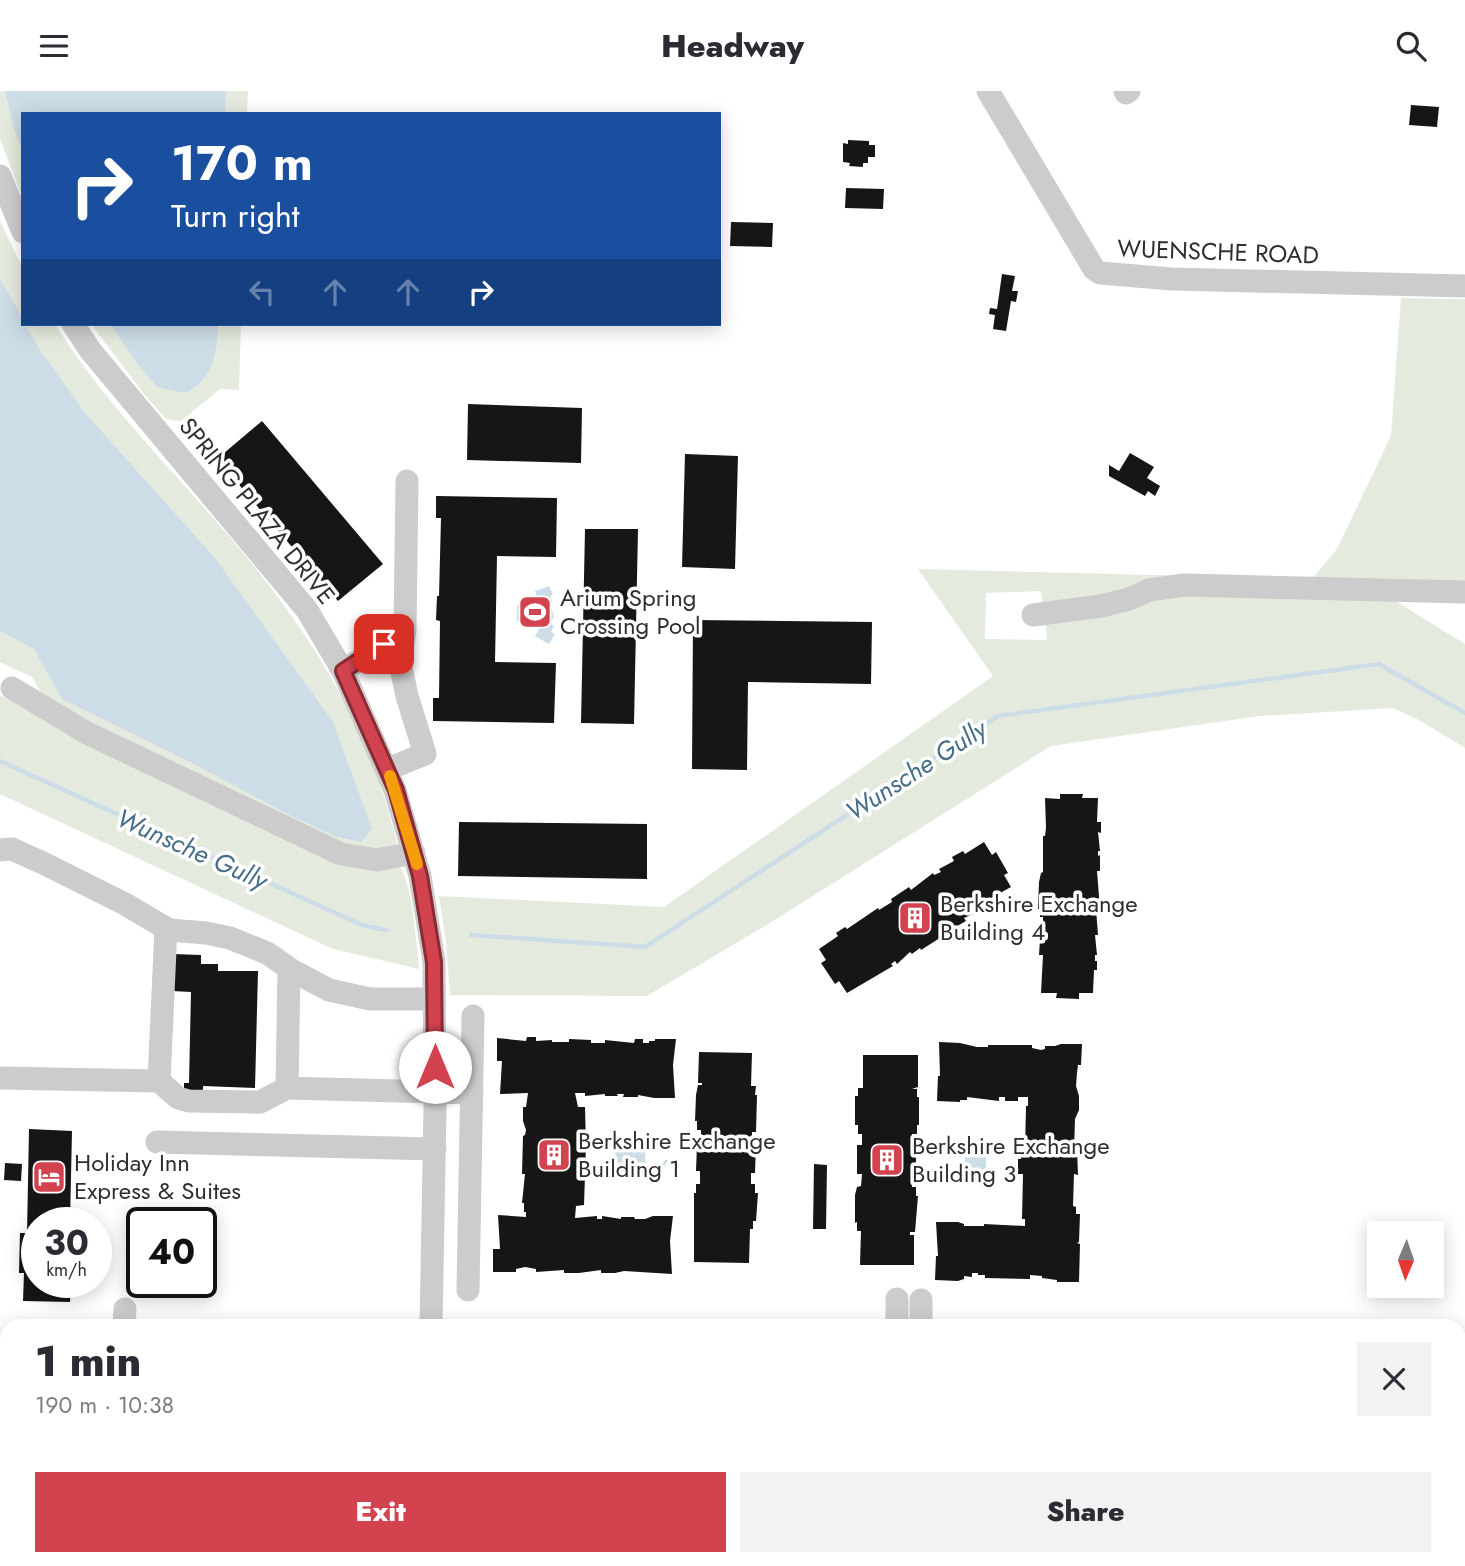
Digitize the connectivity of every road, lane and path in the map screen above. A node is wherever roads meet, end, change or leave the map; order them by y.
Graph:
1 (988, 91) edge
2 (0, 176) edge
3 (21, 227) edge
4 (1465, 286) edge
5 (74, 326) edge
6 (407, 481) dead end
7 (1465, 592) edge
8 (1033, 615) dead end
9 (405, 630) junction
10 (343, 671) junction
11 (12, 688) dead end
12 (388, 769) junction
13 (0, 850) edge
14 (414, 853) junction
15 (166, 928) junction
16 (289, 969) junction
17 (435, 999) junction
18 (473, 1016) dead end
19 (0, 1078) edge
20 (159, 1081) junction
21 (287, 1088) junction
22 (435, 1092) junction
23 (471, 1093) junction
24 (157, 1142) dead end
25 (435, 1149) junction
26 (434, 1212) junction
27 (469, 1215) junction
28 (468, 1290) dead end
29 (897, 1299) dead end
30 (921, 1300) dead end
31 (431, 1319) edge
32 (897, 1319) edge
33 (921, 1319) edge

1 - 4 street, WUENSCHE ROAD
2 - 3 street
5 - 10 street, SPRING PLAZA DRIVE
6 - 9 street
7 - 8 street
9 - 10 street
9 - 12 street
10 - 12 street, SPRING PLAZA DRIVE
11 - 14 street
12 - 14 street, SPRING PLAZA DRIVE
13 - 15 street
14 - 17 street, SPRING PLAZA DRIVE
15 - 16 street
15 - 20 street
16 - 17 street
16 - 21 street
17 - 22 street, SPRING PLAZA DRIVE
18 - 23 street
19 - 20 street
20 - 21 street
21 - 22 street
22 - 23 street
22 - 25 street, SPRING PLAZA DRIVE
23 - 27 street
24 - 25 street
25 - 26 street, SPRING PLAZA DRIVE
26 - 27 street
26 - 31 street, SPRING PLAZA DRIVE
27 - 28 street
29 - 32 street
30 - 33 street

